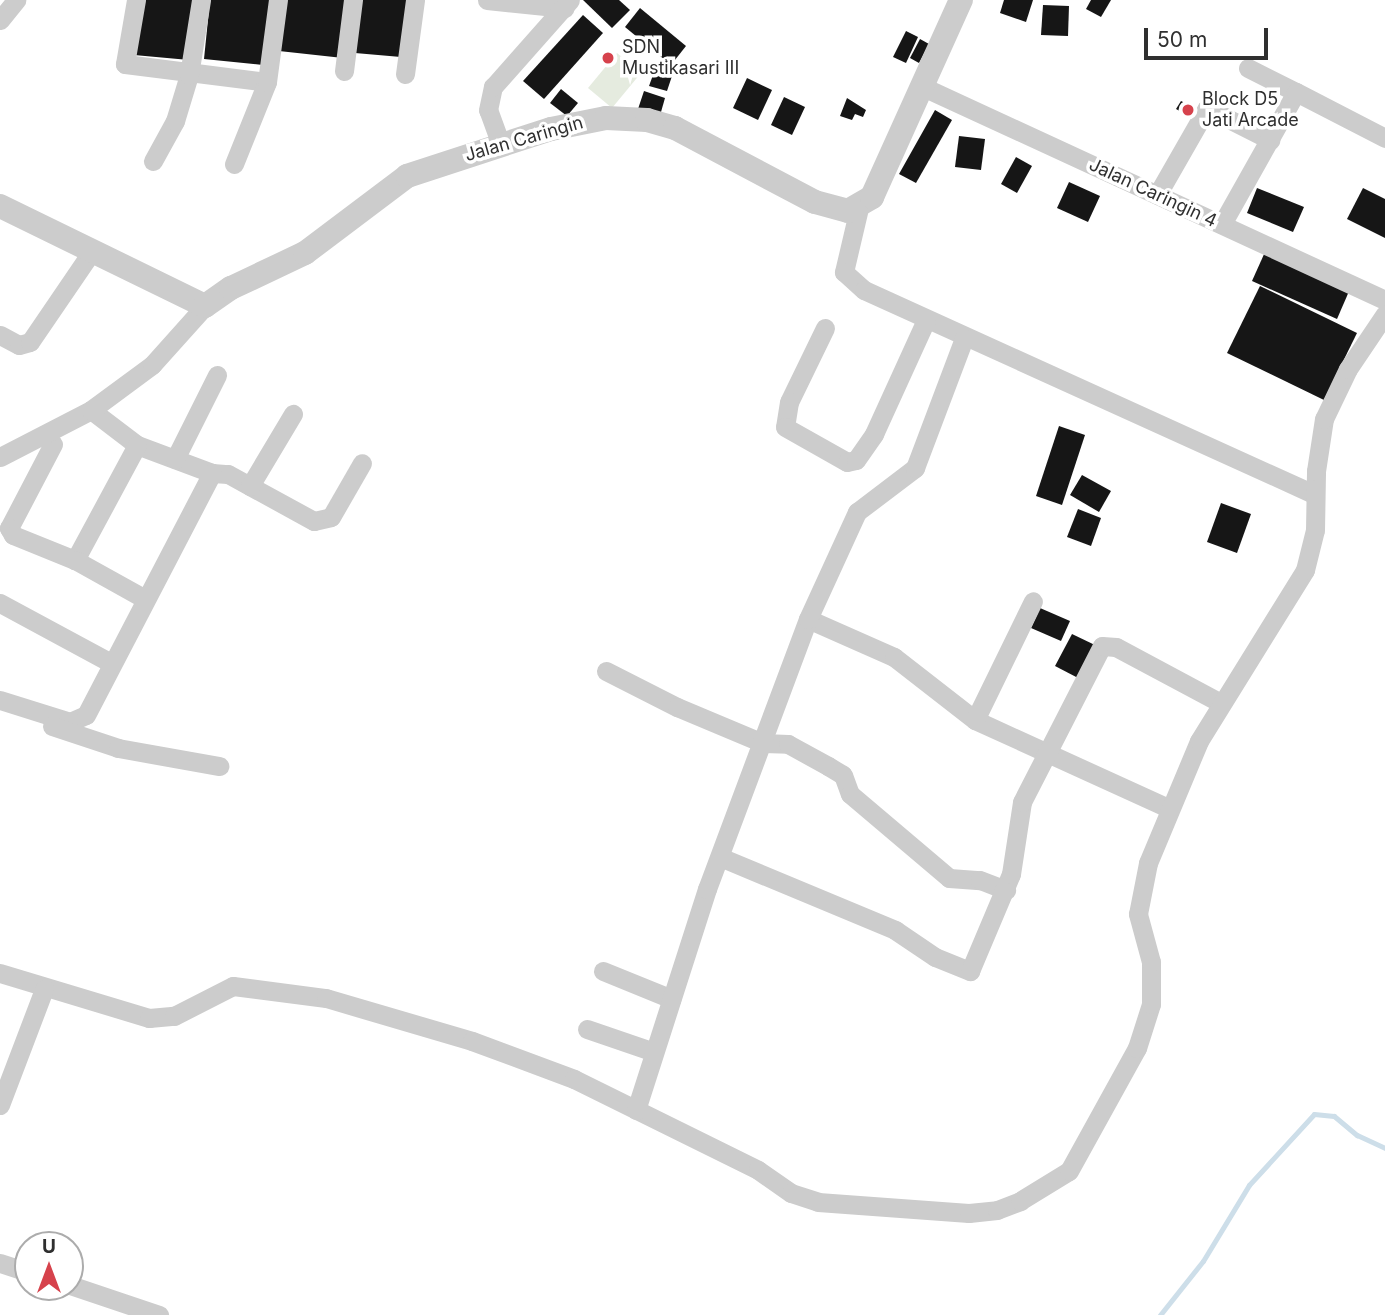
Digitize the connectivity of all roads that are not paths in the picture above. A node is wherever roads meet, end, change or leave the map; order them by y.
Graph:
1 (16, 0) edge
2 (136, 0) edge
3 (201, 0) edge
4 (278, 0) edge
5 (353, 0) edge
6 (415, 0) edge
7 (487, 0) edge
8 (961, 0) edge
9 (567, 4) edge
10 (0, 20) edge
11 (1248, 68) dead end
12 (344, 72) dead end
13 (405, 74) dead end
14 (189, 75) junction
15 (267, 82) junction
16 (921, 86) junction
17 (1296, 92) junction
18 (1385, 138) edge
19 (1270, 139) junction
20 (500, 145) junction
21 (153, 161) dead end
22 (234, 163) dead end
23 (1160, 190) dead end
24 (0, 206) edge
25 (859, 208) junction
26 (1222, 224) junction
27 (92, 251) junction
28 (1385, 300) edge
29 (205, 306) junction
30 (926, 320) junction
31 (1383, 322) edge
32 (825, 328) dead end
33 (0, 335) edge
34 (964, 338) junction
35 (216, 375) dead end
36 (90, 410) junction
37 (293, 414) dead end
38 (53, 444) dead end
39 (137, 444) junction
40 (0, 457) edge
41 (175, 459) junction
42 (362, 463) dead end
43 (212, 473) junction
44 (250, 486) junction
45 (1315, 495) junction
46 (75, 560) junction
47 (145, 599) junction
48 (1033, 601) dead end
49 (0, 603) edge
50 (808, 619) junction
51 (111, 663) junction
52 (606, 671) dead end
53 (0, 700) edge
54 (1221, 703) junction
55 (0, 714) edge
56 (975, 720) junction
57 (763, 743) junction
58 (1047, 753) junction
59 (219, 766) dead end
60 (1168, 808) junction
61 (720, 856) junction
62 (1006, 890) junction
63 (603, 971) dead end
64 (0, 973) edge
65 (44, 989) junction
66 (672, 999) junction
67 (587, 1029) dead end
68 (654, 1052) junction
69 (0, 1105) edge
70 (636, 1110) junction
71 (84, 1289) edge
72 (159, 1315) edge

1 - 10 street
2 - 14 street
3 - 14 street
4 - 15 street
5 - 12 street
6 - 13 street
7 - 9 street
8 - 16 street
9 - 20 street
11 - 17 street
14 - 15 street
14 - 21 street
15 - 22 street
16 - 25 street
16 - 26 street, Jalan Caringin 4
17 - 18 street
17 - 19 street
19 - 23 street
19 - 26 street
20 - 25 street, Jalan Caringin
20 - 29 street, Jalan Caringin
24 - 27 street
25 - 30 street
26 - 28 street, Jalan Caringin 4
27 - 29 street
27 - 33 street
29 - 36 street
30 - 32 street
30 - 34 street
31 - 45 street
34 - 45 street
34 - 50 street
35 - 41 street
36 - 39 street
36 - 40 street
37 - 44 street
38 - 46 street
39 - 41 street
39 - 46 street
41 - 43 street
42 - 44 street
43 - 44 street
43 - 47 street
45 - 54 street
46 - 47 street
47 - 51 street
48 - 56 street
49 - 51 street
50 - 56 street
50 - 57 street
51 - 53 street
52 - 57 street
54 - 58 street
54 - 60 street
55 - 59 street
56 - 58 street
57 - 61 street
57 - 62 street
58 - 60 street
58 - 62 street
60 - 70 street
61 - 62 street
61 - 66 street
63 - 66 street
64 - 65 street
65 - 69 street
65 - 70 street
66 - 68 street
67 - 68 street
68 - 70 street
71 - 72 street

